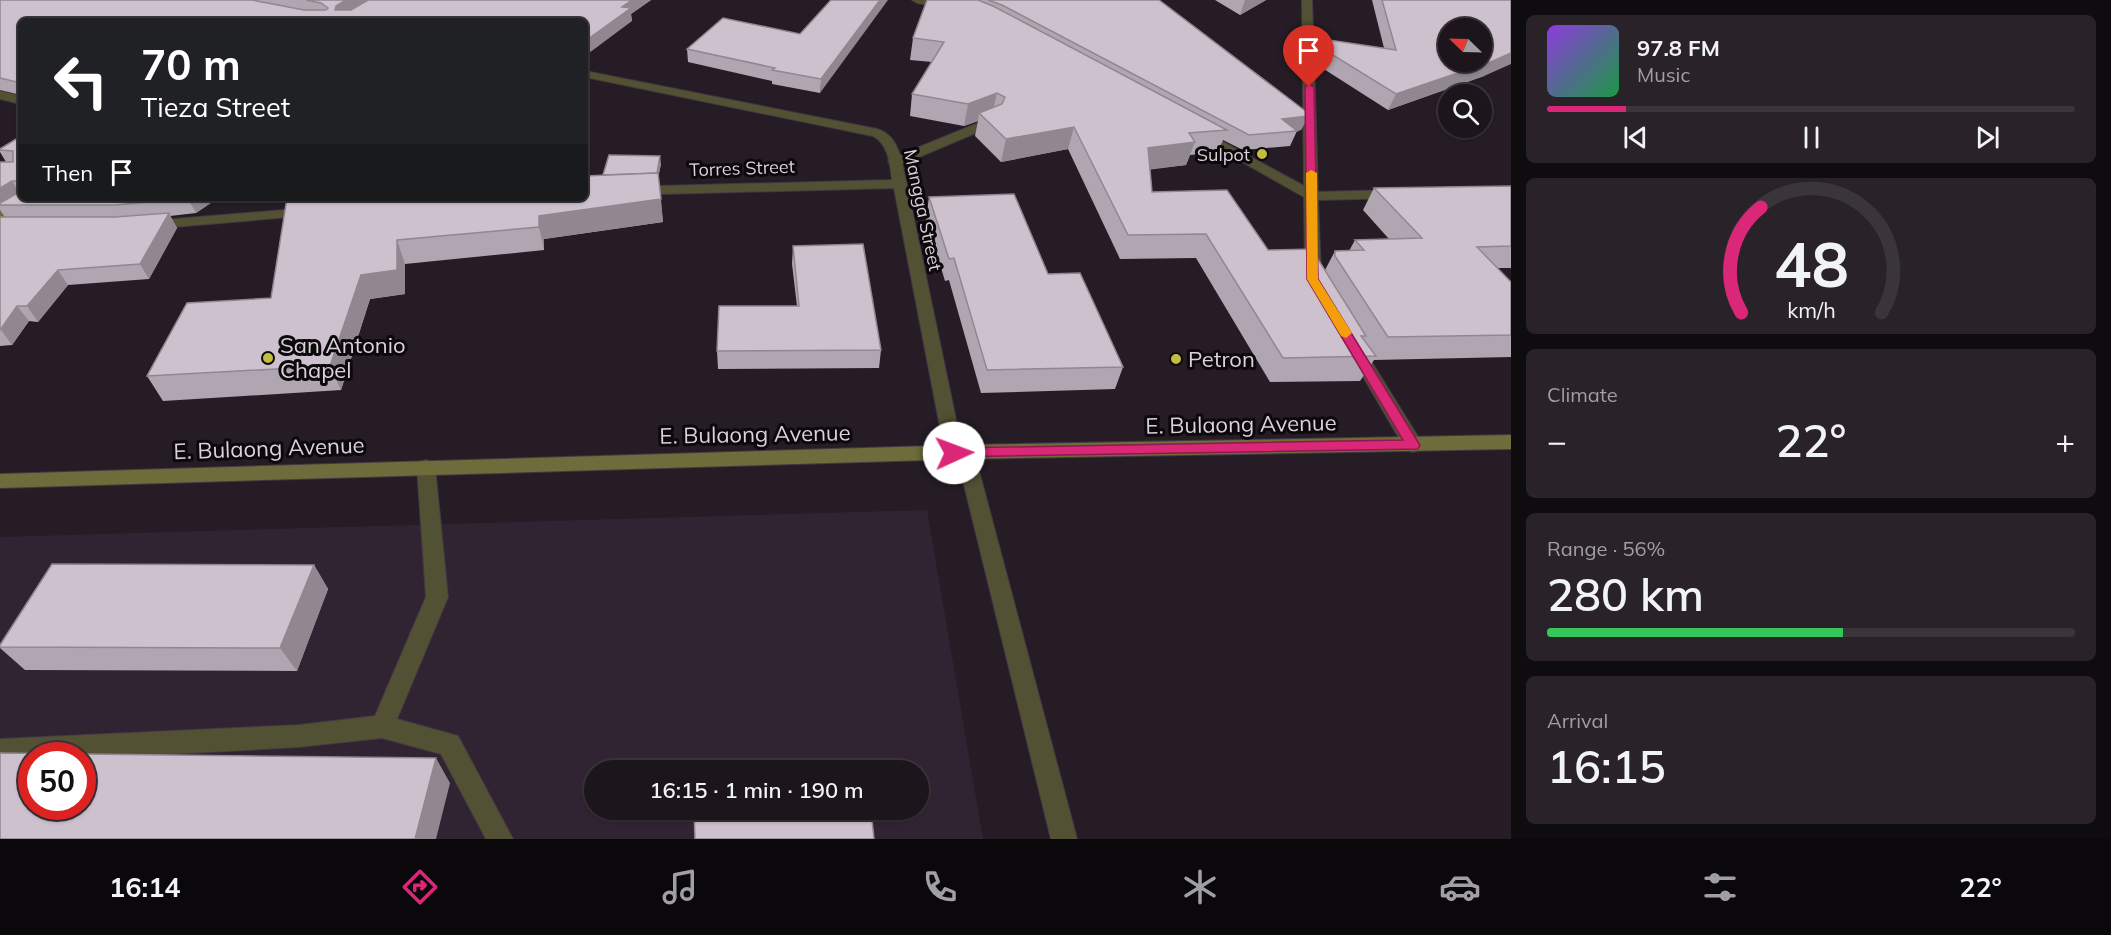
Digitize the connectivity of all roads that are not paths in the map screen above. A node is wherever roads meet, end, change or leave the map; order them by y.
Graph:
1 (917, 0) edge
2 (1307, 0) edge
3 (966, 10) edge
4 (588, 75) edge
5 (0, 95) edge
6 (18, 99) edge
7 (993, 121) edge
8 (1189, 128) edge
9 (895, 162) junction
10 (900, 184) junction
11 (588, 192) edge
12 (1406, 194) edge
13 (1312, 196) junction
14 (30, 201) edge
15 (317, 211) edge
16 (4, 223) edge
17 (135, 226) edge
18 (1318, 289) edge
19 (1348, 338) edge
20 (1511, 442) edge
21 (1413, 445) junction
22 (960, 453) junction
23 (426, 466) junction
24 (0, 481) edge
25 (382, 727) junction
26 (0, 751) edge
27 (500, 839) edge
28 (1064, 839) edge

1 - 3 street
2 - 13 street
4 - 9 street, Mangga Street
5 - 6 street
7 - 9 street
8 - 13 street
9 - 10 street, Mangga Street
10 - 11 street, Torres Street
10 - 22 street, Mangga Street
12 - 13 street
13 - 18 street
14 - 16 main road
15 - 17 street
19 - 21 street
20 - 21 main road, E. Bulaong Avenue
21 - 22 main road, E. Bulaong Avenue
22 - 23 main road, E. Bulaong Avenue
22 - 28 street, Mangga Street
23 - 24 main road, E. Bulaong Avenue
23 - 25 street
25 - 26 street
25 - 27 street

